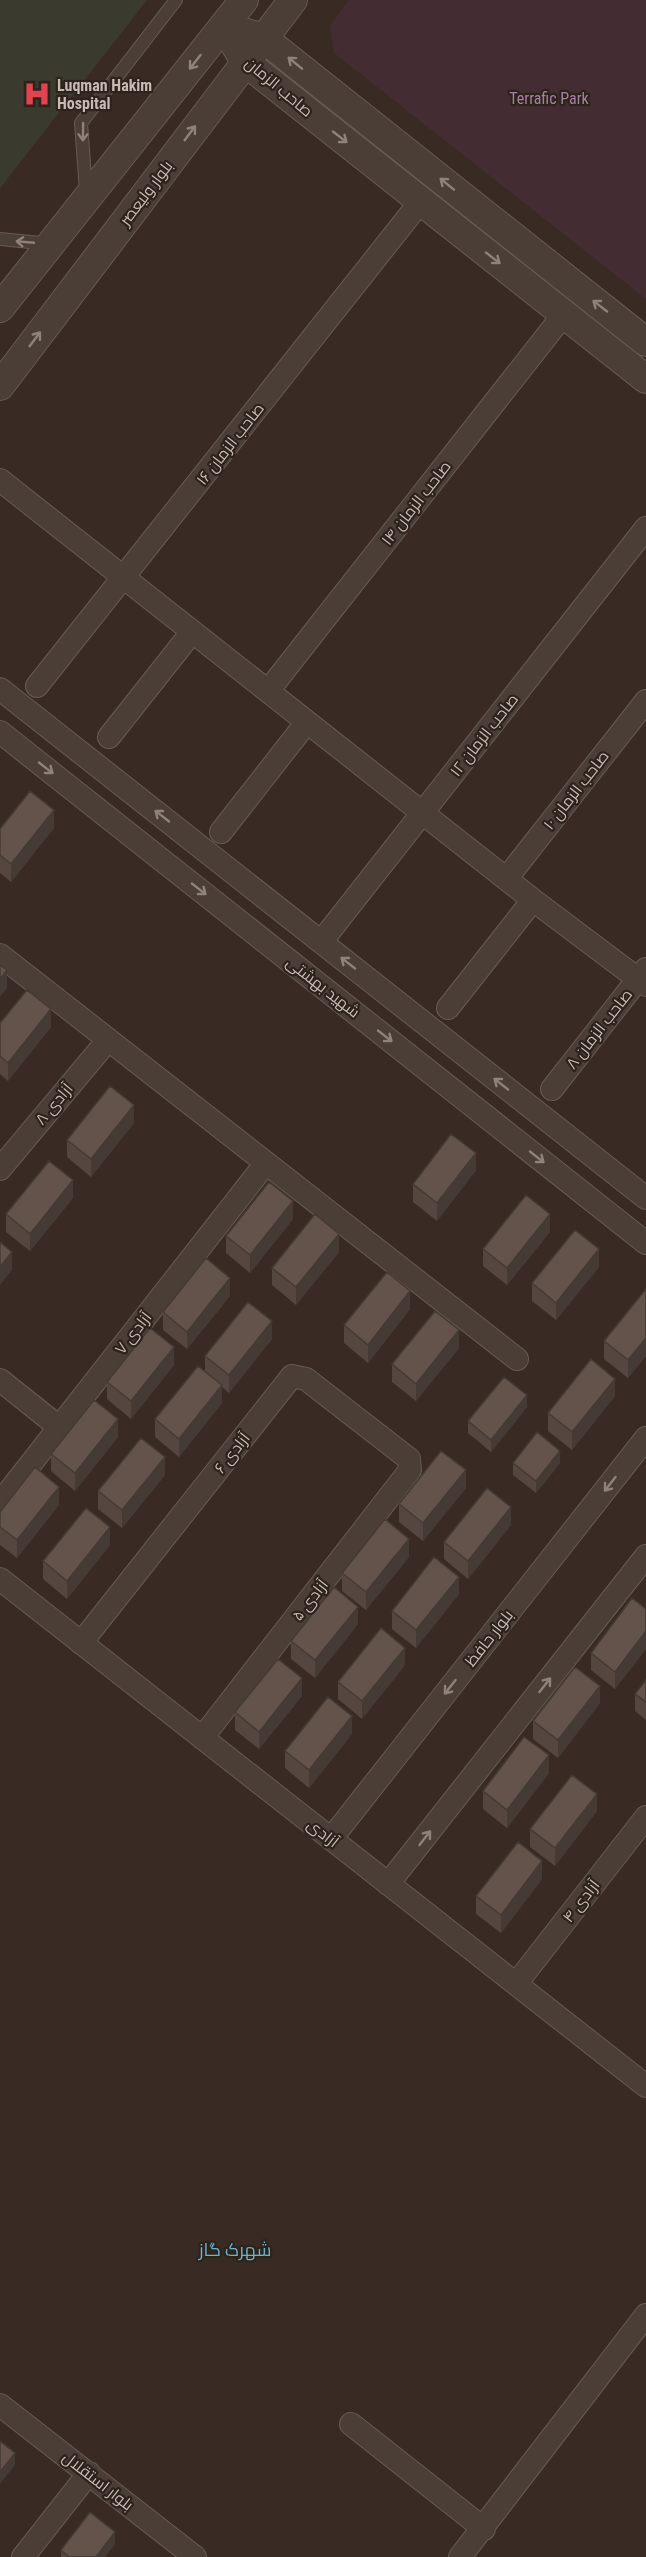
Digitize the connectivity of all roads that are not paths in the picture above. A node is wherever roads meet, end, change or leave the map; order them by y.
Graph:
1 (176, 0) edge
2 (244, 0) edge
3 (293, 0) edge
4 (224, 26) junction
5 (263, 38) junction
6 (245, 62) junction
7 (87, 199) junction
8 (421, 201) junction
9 (0, 239) edge
10 (51, 244) junction
11 (0, 308) edge
12 (564, 314) junction
13 (646, 342) edge
14 (646, 379) edge
15 (0, 386) edge
16 (0, 480) edge
17 (646, 528) edge
18 (124, 578) junction
19 (192, 632) junction
20 (37, 686) dead end
21 (0, 689) edge
22 (268, 691) junction
23 (646, 701) edge
24 (308, 722) junction
25 (0, 732) edge
26 (109, 738) dead end
27 (423, 813) junction
28 (221, 832) dead end
29 (506, 879) junction
30 (533, 900) junction
31 (321, 942) junction
32 (0, 955) edge
33 (644, 978) edge
34 (448, 1008) dead end
35 (108, 1040) junction
36 (552, 1089) dead end
37 (266, 1163) junction
38 (0, 1169) edge
39 (646, 1198) edge
40 (646, 1243) edge
41 (517, 1359) dead end
42 (0, 1380) edge
43 (59, 1427) junction
44 (646, 1438) edge
45 (409, 1459) joint
46 (0, 1503) edge
47 (646, 1556) edge
48 (0, 1579) edge
49 (81, 1643) junction
50 (202, 1738) junction
51 (646, 1817) edge
52 (331, 1839) junction
53 (388, 1884) junction
54 (516, 1984) junction
55 (643, 2078) edge
56 (646, 2315) edge
57 (0, 2405) edge
58 (351, 2424) dead end
59 (89, 2473) junction
60 (484, 2529) junction
61 (23, 2557) edge
62 (195, 2557) edge
63 (460, 2557) edge

1 -> 7 lane
2 - 4 street
3 - 5 street, بلوار ولیعصر
4 - 5 street, صاحب الزمان
4 - 6 street, صاحب الزمان
4 -> 7 street
5 - 6 street, بلوار ولیعصر
13 -> 5 street, صاحب الزمان
6 -> 8 street, صاحب الزمان
15 -> 6 street, بلوار ولیعصر
7 - 10 street
8 -> 12 street, صاحب الزمان
8 - 18 street, صاحب الزمان ۱۶
10 -> 9 lane
10 - 11 street
12 - 14 street, صاحب الزمان
12 - 22 street, صاحب الزمان ۱۴
16 - 18 street
17 - 27 street, صاحب الزمان ۱۲
18 - 19 street
18 - 20 street, صاحب الزمان ۱۶
19 - 22 street
19 - 26 street
31 -> 21 street, شهید بهشتی
22 - 24 street
23 - 29 street, صاحب الزمان ۱۰
24 - 27 street
24 - 28 street
25 -> 40 street, شهید بهشتی
27 - 29 street
27 - 31 street, صاحب الزمان ۱۲
29 - 30 street
30 - 33 street
30 - 34 street
39 -> 31 street, شهید بهشتی
32 - 35 street
33 - 36 street, صاحب الزمان ۸
35 - 37 street
35 - 38 street, آزادی ۸
37 - 41 street
37 - 43 street, آزادی ۷
42 - 43 street
43 - 46 street, آزادی ۷
44 -> 52 street, بلوار حافظ
45 - 49 street, آزادی ۶
45 - 50 street, آزادی ۵
53 -> 47 street
48 - 49 street, آزادی
49 - 50 street, آزادی
50 - 52 street, آزادی
51 - 54 street, آزادی ۴
52 - 53 street, آزادی
53 - 54 street, آزادی
54 - 55 street, آزادی
56 - 60 street
57 - 59 street, بلوار استقلال
58 - 60 street
59 - 61 street
59 - 62 street, بلوار استقلال
60 - 63 street

